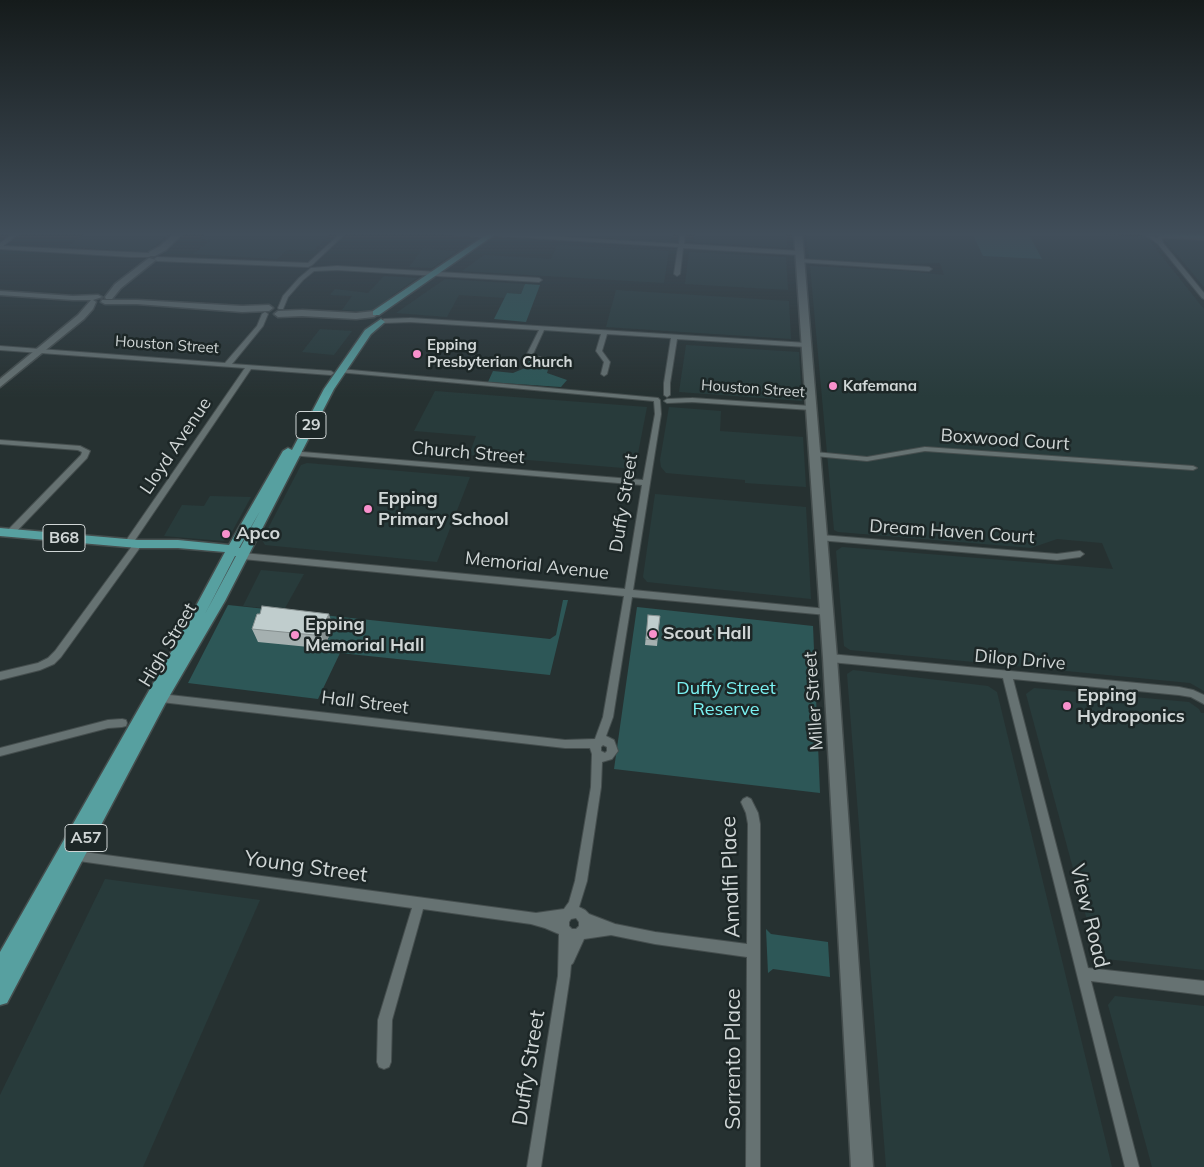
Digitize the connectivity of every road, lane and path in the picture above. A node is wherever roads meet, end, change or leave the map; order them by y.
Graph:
1 (116, 287) edge
2 (294, 287) edge
3 (421, 287) edge
4 (802, 287) edge
5 (0, 293) edge
6 (285, 298) junction
7 (101, 300) junction
8 (273, 311) junction
9 (378, 318) junction
10 (260, 326) junction
11 (542, 329) junction
12 (604, 333) junction
13 (674, 337) junction
14 (807, 343) junction
15 (0, 348) edge
16 (39, 351) junction
17 (561, 362) dead end
18 (227, 365) junction
19 (249, 367) junction
20 (337, 373) junction
21 (604, 374) dead end
22 (0, 384) edge
23 (663, 398) junction
24 (811, 408) junction
25 (0, 442) edge
26 (292, 453) junction
27 (815, 454) junction
28 (1193, 468) dead end
29 (646, 483) junction
30 (5, 532) edge
31 (821, 538) junction
32 (133, 544) junction
33 (235, 554) junction
34 (1080, 554) dead end
35 (628, 593) junction
36 (827, 612) junction
37 (830, 658) junction
38 (1007, 675) junction
39 (0, 676) edge
40 (161, 698) junction
41 (1204, 700) edge
42 (608, 717) junction
43 (122, 722) dead end
44 (597, 748) junction
45 (611, 750) junction
46 (0, 752) edge
47 (596, 787) junction
48 (747, 802) dead end
49 (76, 856) junction
50 (581, 881) junction
51 (419, 903) junction
52 (567, 915) junction
53 (531, 918) junction
54 (584, 918) junction
55 (615, 930) junction
56 (564, 931) junction
57 (580, 934) junction
58 (753, 951) junction
59 (0, 970) edge
60 (1083, 974) junction
61 (564, 976) junction
62 (1204, 988) edge
63 (0, 996) edge
64 (384, 1062) dead end
65 (534, 1167) edge
66 (753, 1167) edge
67 (862, 1167) edge
68 (1132, 1167) edge

1 - 7 street
2 - 6 street
3 - 9 main road, High Street / 29
4 - 14 street, Miller Street
5 - 7 street
6 - 8 street
6 - 8 street
7 - 8 street
7 - 16 street
8 - 9 street
8 - 10 street
8 - 10 street
9 - 11 street
9 - 20 main road, High Street / 29
9 - 20 main road, High Street / 29
10 - 18 street
11 - 12 street
11 - 17 street
12 - 13 street
12 - 21 street
13 - 14 street
13 - 23 street
14 - 24 street, Miller Street
15 - 16 street, Houston Street
16 - 18 street, Houston Street
16 - 22 street
18 - 19 street, Houston Street
19 - 20 street, Houston Street
19 - 32 street, Lloyd Avenue
20 - 23 street, Houston Street
20 - 26 main road, High Street / 29
23 - 24 street, Houston Street
23 - 29 street, Duffy Street
24 - 27 street, Miller Street
25 - 30 street
26 - 29 street, Church Street
26 - 33 main road, High Street / 29
27 - 28 street, Boxwood Court
27 - 31 street, Miller Street
29 - 35 street, Duffy Street
30 - 32 main road, Memorial Avenue / B68
31 - 34 street, Dream Haven Court
31 - 36 street, Miller Street
32 - 33 main road, Memorial Avenue / B68
32 - 39 street, Lloyd Avenue
33 - 35 street, Memorial Avenue
33 - 40 main road, High Street / A57
33 - 59 main road, High Street
35 - 36 street, Memorial Avenue
35 - 42 street, Duffy Street
36 - 37 street, Miller Street
37 - 38 street, Dilop Drive
37 - 67 street, Miller Street
38 - 41 street, Dilop Drive
38 - 60 street, View Road
40 - 44 street, Hall Street
40 - 49 main road, High Street / A57
42 - 44 street, Duffy Street
42 - 45 street, Duffy Street
43 - 46 street
44 - 45 street, Hall Street
44 - 47 street, Duffy Street
45 - 47 street, Duffy Street
47 - 50 street, Duffy Street
48 - 58 street, Amalfi Place
49 - 51 street, Young Street
49 - 63 main road, High Street / A57
50 - 52 street, Duffy Street
50 - 54 street, Duffy Street
51 - 53 street, Young Street
51 - 64 street
52 - 53 street, Young Street
52 - 54 street
52 - 56 street
53 - 56 street, Young Street
54 - 55 street
54 - 57 street
55 - 57 street
55 - 58 street
56 - 57 street
56 - 61 street, Duffy Street
57 - 61 street, Duffy Street
58 - 66 street, Sorrento Place
60 - 62 street
60 - 68 street, View Road
61 - 65 street, Duffy Street

